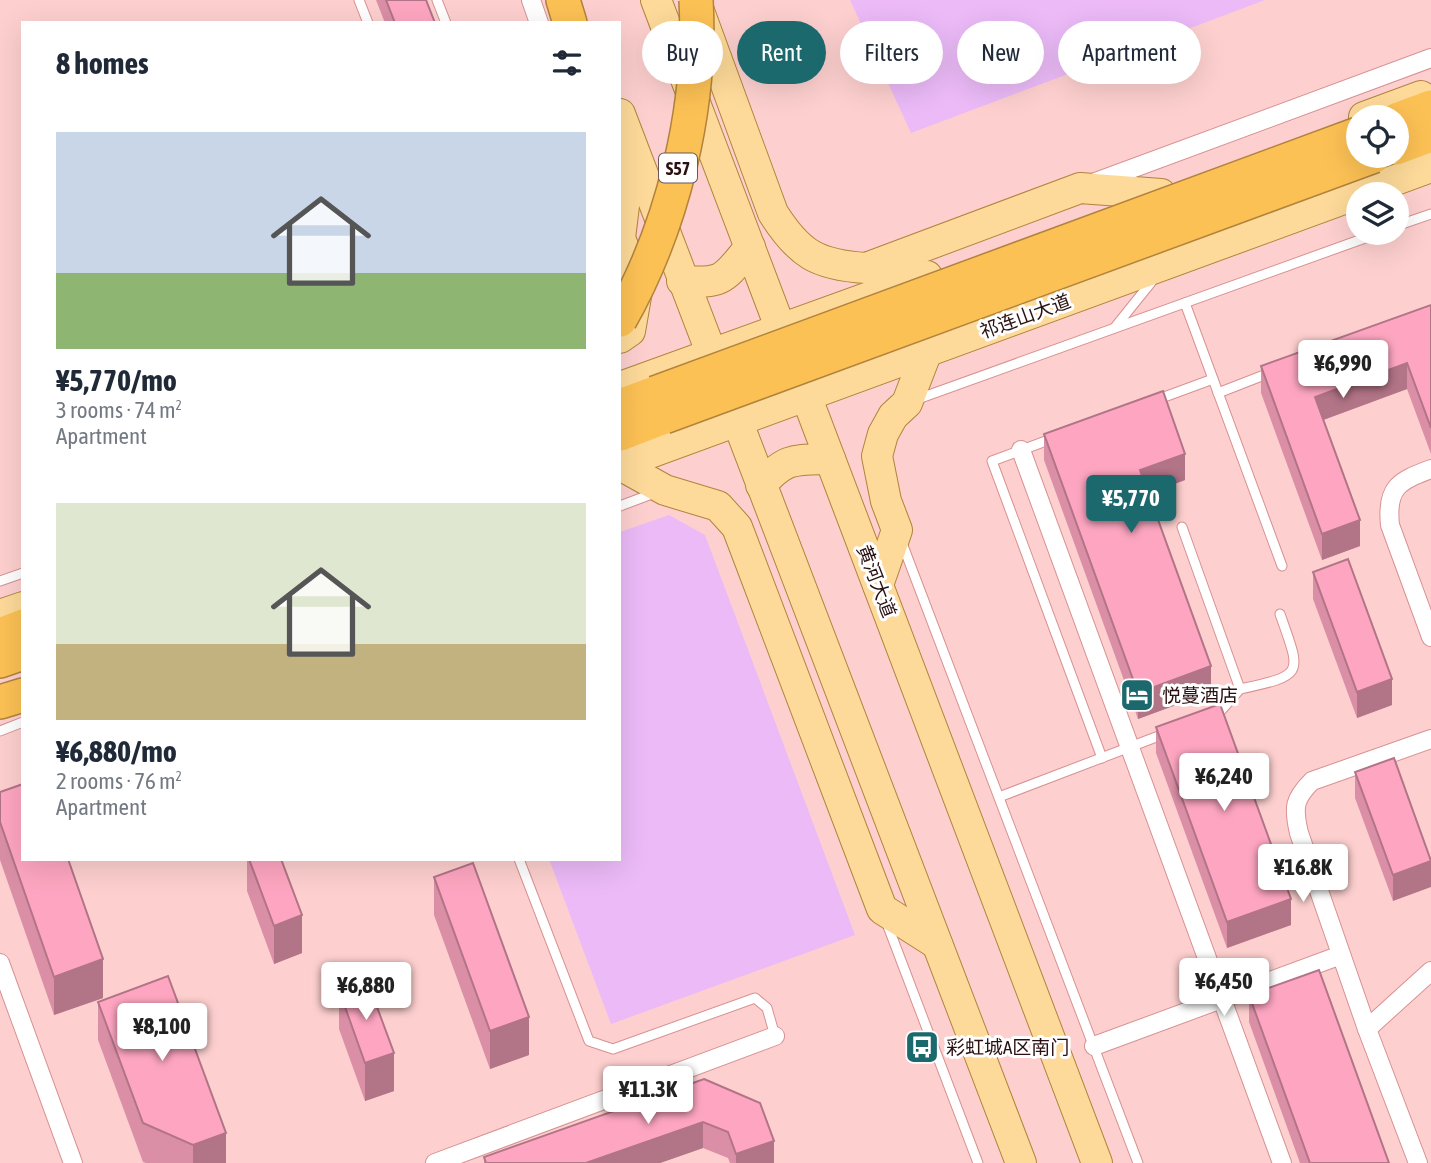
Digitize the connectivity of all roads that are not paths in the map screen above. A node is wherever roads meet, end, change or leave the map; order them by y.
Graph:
1 (359, 0) edge
2 (438, 0) edge
3 (531, 0) edge
4 (563, 0) edge
5 (576, 0) edge
6 (656, 0) edge
7 (696, 0) edge
8 (367, 21) edge
9 (445, 21) edge
10 (538, 21) edge
11 (569, 21) edge
12 (584, 21) edge
13 (1431, 58) edge
14 (1431, 92) edge
15 (1396, 105) edge
16 (1431, 107) edge
17 (1409, 115) edge
18 (621, 117) edge
19 (1346, 124) edge
20 (743, 127) junction
21 (1431, 135) edge
22 (1346, 138) edge
23 (1409, 143) edge
24 (631, 146) junction
25 (1346, 166) edge
26 (1431, 167) edge
27 (1080, 188) junction
28 (1161, 194) junction
29 (737, 212) junction
30 (1431, 214) edge
31 (1409, 222) edge
32 (621, 229) edge
33 (621, 240) edge
34 (1346, 245) edge
35 (750, 247) junction
36 (1164, 265) junction
37 (682, 281) junction
38 (1185, 303) junction
39 (621, 318) edge
40 (781, 327) junction
41 (1115, 328) junction
42 (621, 337) edge
43 (927, 351) junction
44 (710, 354) junction
45 (1281, 369) edge
46 (1213, 379) junction
47 (627, 387) edge
48 (1218, 393) junction
49 (807, 396) junction
50 (907, 402) junction
51 (1149, 402) edge
52 (736, 422) junction
53 (621, 434) edge
54 (1060, 436) edge
55 (1021, 450) junction
56 (831, 459) junction
57 (621, 465) edge
58 (621, 466) edge
59 (1431, 469) edge
60 (761, 485) junction
61 (665, 490) junction
62 (621, 506) edge
63 (1182, 527) dead end
64 (897, 530) junction
65 (787, 555) junction
66 (1282, 566) dead end
67 (21, 574) edge
68 (0, 581) edge
69 (878, 585) junction
70 (21, 608) edge
71 (1280, 614) dead end
72 (0, 615) edge
73 (770, 617) junction
74 (21, 627) edge
75 (0, 635) edge
76 (1431, 637) edge
77 (21, 654) edge
78 (0, 661) edge
79 (21, 683) edge
80 (1240, 689) junction
81 (0, 691) edge
82 (21, 696) edge
83 (0, 702) edge
84 (1205, 718) edge
85 (21, 723) edge
86 (0, 731) edge
87 (1168, 733) edge
88 (1431, 738) edge
89 (1130, 747) junction
90 (1102, 758) junction
91 (999, 797) junction
92 (520, 861) edge
93 (882, 909) junction
94 (937, 944) junction
95 (1341, 955) junction
96 (0, 963) edge
97 (1431, 971) edge
98 (1222, 999) junction
99 (1367, 1028) junction
100 (775, 1036) joint
101 (1094, 1046) junction
102 (72, 1163) edge
103 (435, 1163) edge
104 (978, 1163) edge
105 (1021, 1163) edge
106 (1097, 1163) edge
107 (1138, 1163) edge
108 (1282, 1163) edge
109 (1418, 1163) edge

1 - 8 lane
2 - 9 lane
3 - 10 street
4 - 11 highway
5 - 12 main road
6 - 29 main road, 黄河大道
7 - 20 main road
7 - 39 highway, S57, bridge
13 - 27 street
14 - 15 main road
16 - 17 highway
18 - 24 main road
19 - 28 main road
20 - 27 main road
20 - 29 main road
21 - 23 highway
22 - 47 highway, bridge
24 - 32 main road
24 - 37 main road
25 - 53 highway, bridge
26 - 36 main road, 祁连山大道
27 - 28 main road
28 - 40 main road
29 - 35 main road, 黄河大道
30 - 31 lane
33 - 42 main road
34 - 38 lane
35 - 37 main road
35 - 40 main road, 黄河大道
36 - 41 lane
36 - 43 main road, 祁连山大道
37 - 44 main road
38 - 41 lane
38 - 46 lane
40 - 44 main road
40 - 49 main road, 黄河大道
41 - 50 lane
43 - 49 main road, 祁连山大道
43 - 50 main road
44 - 47 main road
44 - 52 main road
45 - 48 lane
46 - 48 lane
46 - 51 lane
48 - 66 lane
49 - 52 main road, 祁连山大道
49 - 56 main road, 黄河大道
50 - 64 main road
52 - 57 main road, 祁连山大道
52 - 60 main road
54 - 55 lane
55 - 89 street
55 - 90 lane
56 - 60 main road
56 - 69 main road, 黄河大道
58 - 61 main road
59 - 76 street
60 - 65 main road
61 - 62 lane
61 - 73 main road
63 - 80 lane
64 - 69 main road
64 - 91 lane
65 - 73 main road
65 - 94 main road
67 - 68 lane
69 - 106 main road, 黄河大道
70 - 72 main road
71 - 80 lane
73 - 93 main road
74 - 75 highway
77 - 78 highway
79 - 81 main road
80 - 84 lane
82 - 83 highway
85 - 86 lane
87 - 89 lane
88 - 95 street
89 - 90 lane
89 - 98 street
90 - 91 lane
91 - 101 lane
92 - 100 lane
93 - 94 main road
93 - 104 lane
94 - 105 main road
95 - 98 street
95 - 99 street
96 - 102 street
97 - 99 street
98 - 101 street
98 - 108 street
99 - 109 street
100 - 103 street
101 - 107 lane

